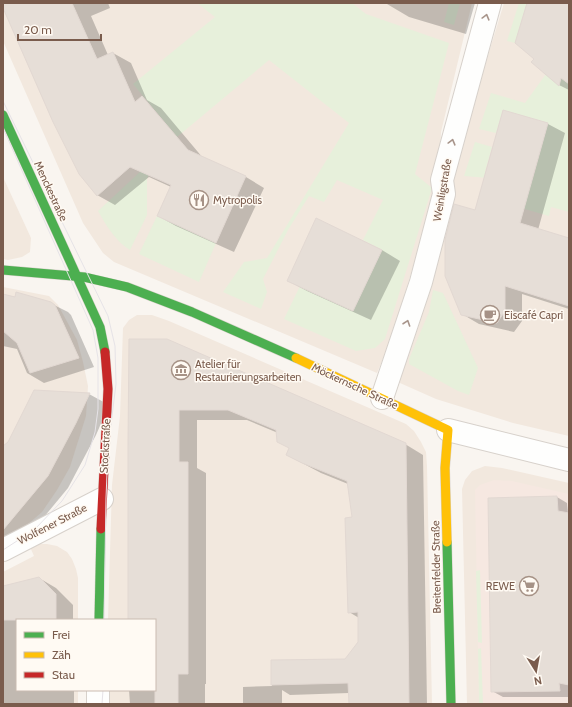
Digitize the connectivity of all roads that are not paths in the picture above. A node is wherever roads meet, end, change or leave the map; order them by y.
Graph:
1 (490, 3) edge
2 (3, 115) edge
3 (3, 270) edge
4 (78, 277) junction
5 (382, 398) junction
6 (448, 430) junction
7 (569, 460) edge
8 (102, 499) junction
9 (3, 550) edge
10 (99, 619) edge
11 (98, 691) edge
12 (98, 704) edge
13 (452, 704) edge

5 -> 1 street, Weinligstraße
2 - 4 main road, Menckestraße
3 - 4 main road, Möckernsche Straße
4 - 5 main road, Möckernsche Straße
4 - 8 main road, Stockstraße
5 - 6 main road, Möckernsche Straße
6 - 7 street, Möckernsche Straße
6 - 13 main road, Breitenfelder Straße
8 - 9 street, Wolfener Straße
8 - 10 main road, Stockstraße
11 - 12 street

